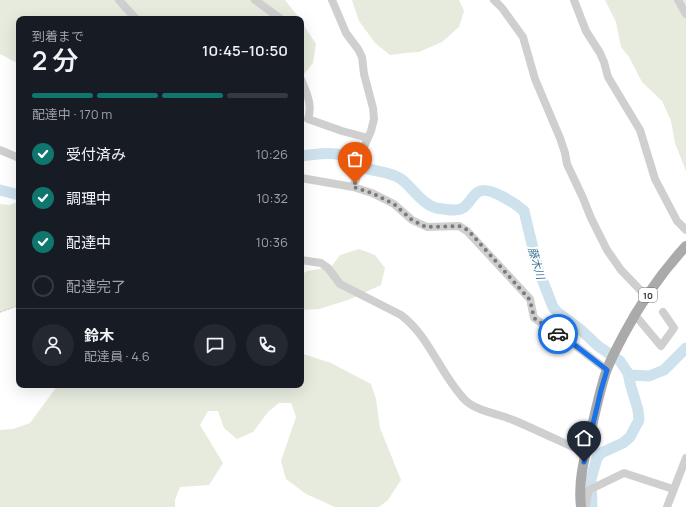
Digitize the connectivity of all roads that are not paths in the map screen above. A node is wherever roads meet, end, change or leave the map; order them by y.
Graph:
1 (119, 0) edge
2 (255, 0) edge
3 (332, 0) edge
4 (494, 0) edge
5 (574, 0) edge
6 (678, 0) edge
7 (686, 14) edge
8 (133, 16) edge
9 (277, 16) edge
10 (304, 86) edge
11 (368, 138) junction
12 (0, 150) edge
13 (16, 157) edge
14 (304, 179) edge
15 (353, 187) junction
16 (686, 230) edge
17 (686, 246) edge
18 (304, 260) edge
19 (646, 296) junction
20 (662, 312) dead end
21 (635, 315) junction
22 (608, 369) junction
23 (586, 453) junction
24 (686, 458) edge
25 (673, 489) junction
26 (581, 507) edge
27 (585, 507) edge
28 (667, 507) edge

1 - 8 street
2 - 9 street
3 - 11 street
4 - 19 street
5 - 16 street
6 - 7 street
10 - 11 street
11 - 15 street
12 - 13 street
14 - 15 street
15 - 22 street
17 - 19 main road, 10
18 - 23 street
19 - 21 main road, 10
20 - 21 street
21 - 22 main road, 10
22 - 23 main road, 10
23 - 26 main road, 10
24 - 25 street
25 - 27 street
25 - 28 street

